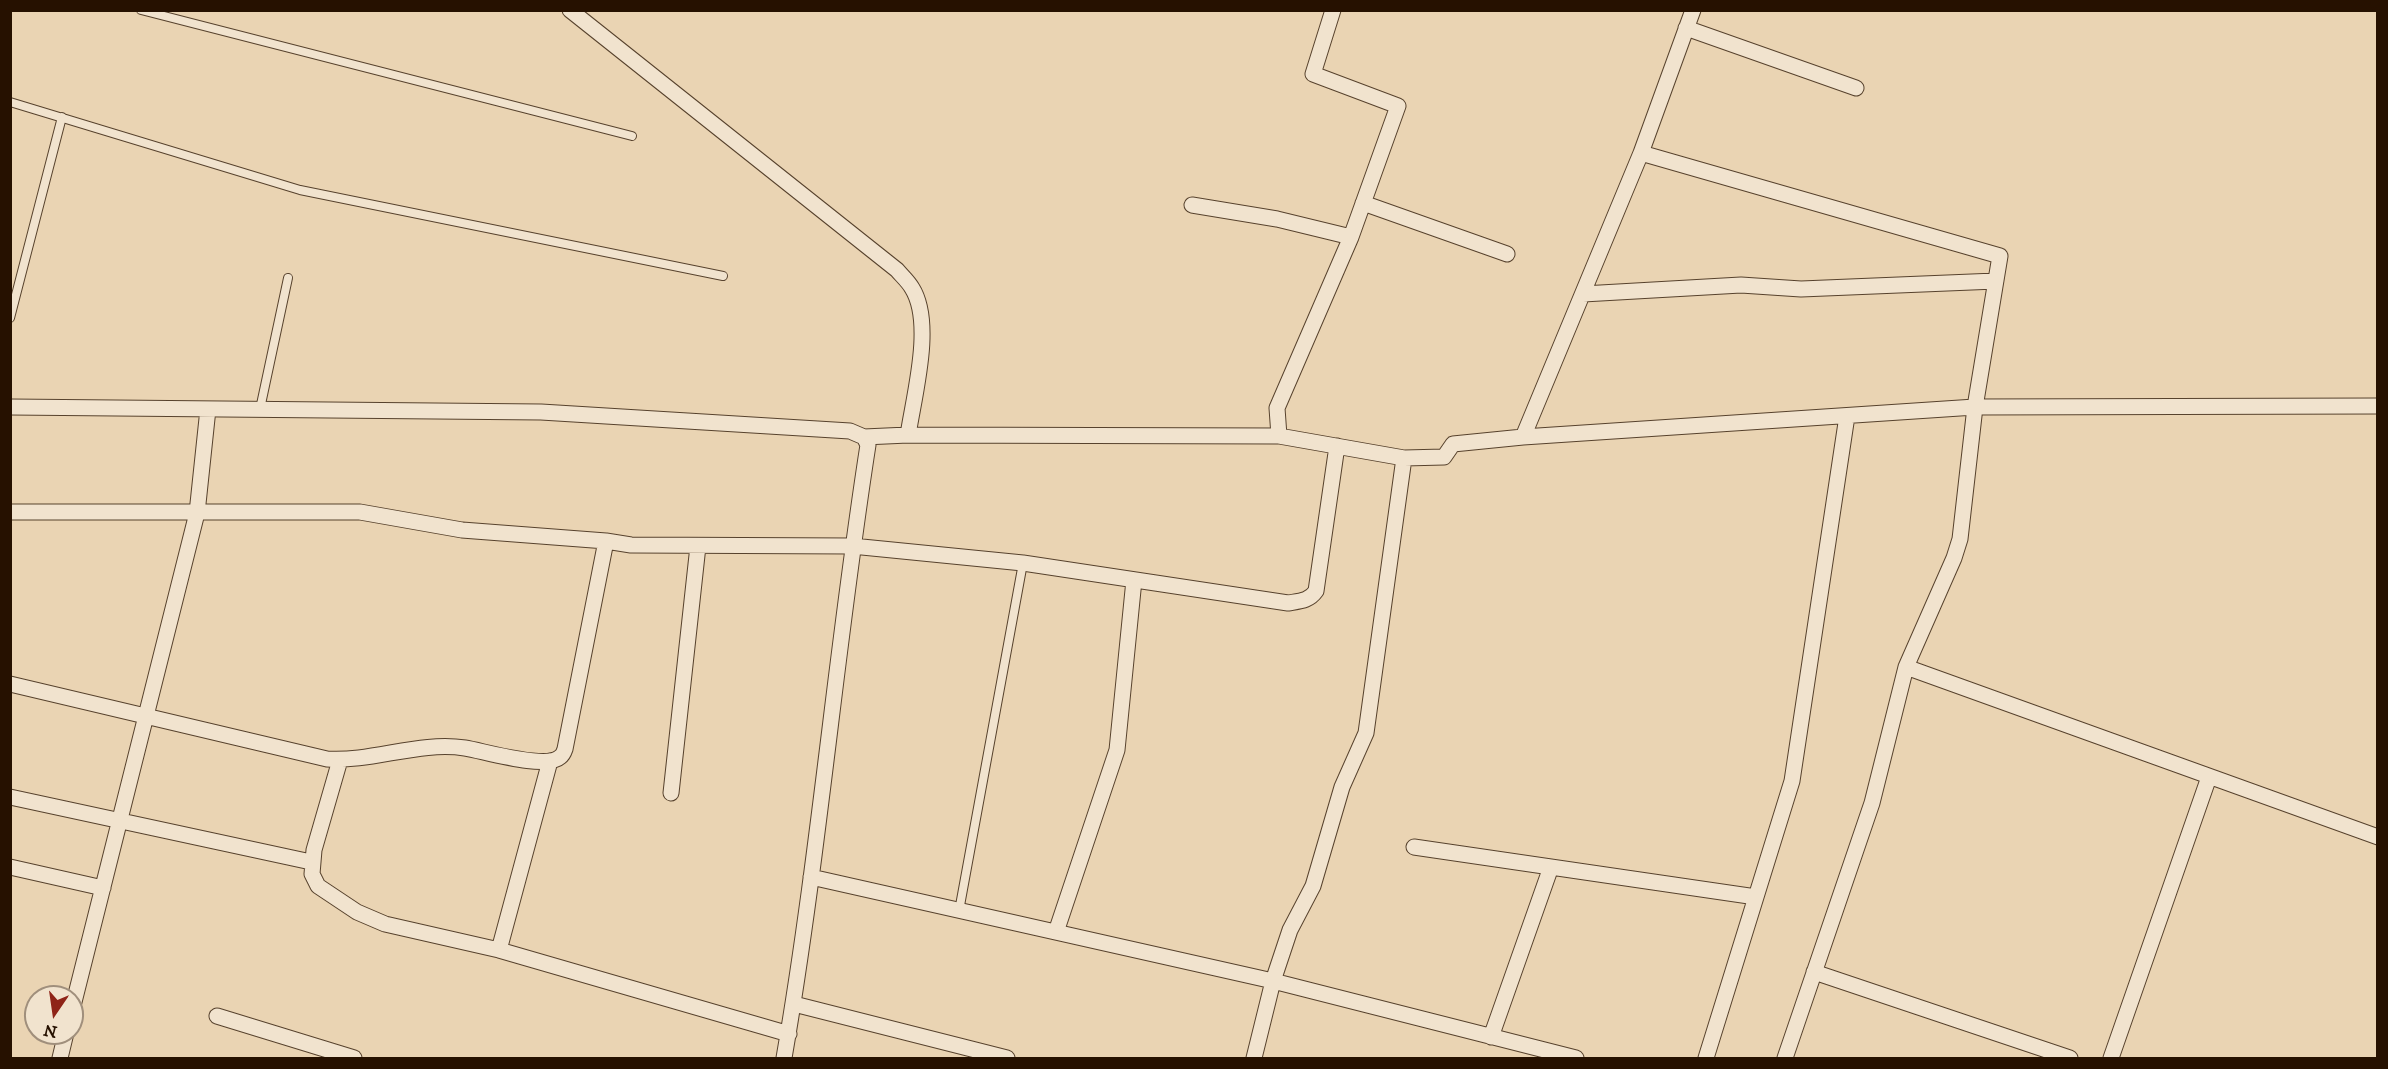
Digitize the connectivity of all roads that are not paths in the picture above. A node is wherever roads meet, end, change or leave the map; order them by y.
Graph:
1 (141, 10) edge
2 (570, 10) edge
3 (1333, 10) edge
4 (1693, 10) edge
5 (1686, 28) junction
6 (1856, 88) dead end
7 (10, 102) edge
8 (62, 117) junction
9 (632, 136) dead end
10 (1641, 153) junction
11 (1363, 203) junction
12 (1192, 205) dead end
13 (1351, 237) junction
14 (1507, 254) dead end
15 (723, 276) dead end
16 (288, 278) dead end
17 (1996, 281) junction
18 (1582, 294) junction
19 (10, 318) edge
20 (2378, 406) edge
21 (10, 407) edge
22 (1975, 407) junction
23 (208, 409) junction
24 (260, 409) junction
25 (1847, 416) junction
26 (908, 435) junction
27 (1279, 436) junction
28 (864, 437) junction
29 (1523, 437) junction
30 (1337, 446) junction
31 (1404, 458) junction
32 (10, 512) edge
33 (197, 513) junction
34 (606, 541) junction
35 (698, 546) junction
36 (852, 546) junction
37 (1023, 563) junction
38 (1134, 580) junction
39 (1906, 667) junction
40 (10, 684) edge
41 (146, 717) junction
42 (340, 760) junction
43 (550, 761) junction
44 (2209, 777) junction
45 (671, 793) dead end
46 (10, 797) edge
47 (120, 822) junction
48 (2378, 837) edge
49 (1414, 847) dead end
50 (311, 862) junction
51 (10, 867) edge
52 (1551, 867) junction
53 (811, 877) junction
54 (103, 888) junction
55 (1756, 897) junction
56 (959, 911) junction
57 (1056, 932) junction
58 (499, 950) junction
59 (1814, 972) junction
60 (1273, 981) junction
61 (78, 985) edge
62 (794, 1004) junction
63 (217, 1016) dead end
64 (789, 1034) junction
65 (1491, 1037) junction
66 (976, 1055) edge
67 (354, 1059) edge
68 (784, 1059) edge
69 (1007, 1059) edge
70 (1254, 1059) edge
71 (1576, 1059) edge
72 (1706, 1059) edge
73 (1785, 1059) edge
74 (2070, 1059) edge
75 (2111, 1059) edge

1 - 9 lane
2 - 26 street
3 - 11 street
4 - 5 street
5 - 6 street
5 - 10 street
7 - 8 lane
8 - 15 lane
8 - 19 lane
10 - 17 street
10 - 18 street
11 - 13 street
11 - 14 street
12 - 13 street
13 - 27 street
16 - 24 lane
17 - 18 street
17 - 22 street
18 - 29 street
20 - 22 street
21 - 23 street
22 - 25 street
22 - 39 street
23 - 24 street
23 - 33 street
24 - 28 street
25 - 29 street
25 - 55 street
26 - 27 street
26 - 28 street
27 - 30 street
28 - 36 street
29 - 31 street
30 - 31 street
30 - 38 street
31 - 60 street
32 - 33 street
33 - 34 street
33 - 41 street
34 - 35 street
34 - 43 street
35 - 36 street
35 - 45 street
36 - 37 street
36 - 53 street
37 - 38 street
37 - 56 lane
38 - 57 street
39 - 44 street
39 - 59 street
40 - 41 street
41 - 42 street
41 - 47 street
42 - 43 street
42 - 50 street
43 - 58 street
44 - 48 street
44 - 75 street
46 - 47 street
47 - 50 street
47 - 54 street
49 - 52 street
50 - 58 street
51 - 54 street
52 - 55 street
52 - 65 street
53 - 56 street
53 - 62 street
54 - 61 street
55 - 72 street
56 - 57 street
57 - 60 street
58 - 64 street
59 - 73 street
59 - 74 street
60 - 65 street
60 - 70 street
62 - 64 street
62 - 66 street
63 - 67 street
64 - 68 street
65 - 71 street
66 - 69 street

